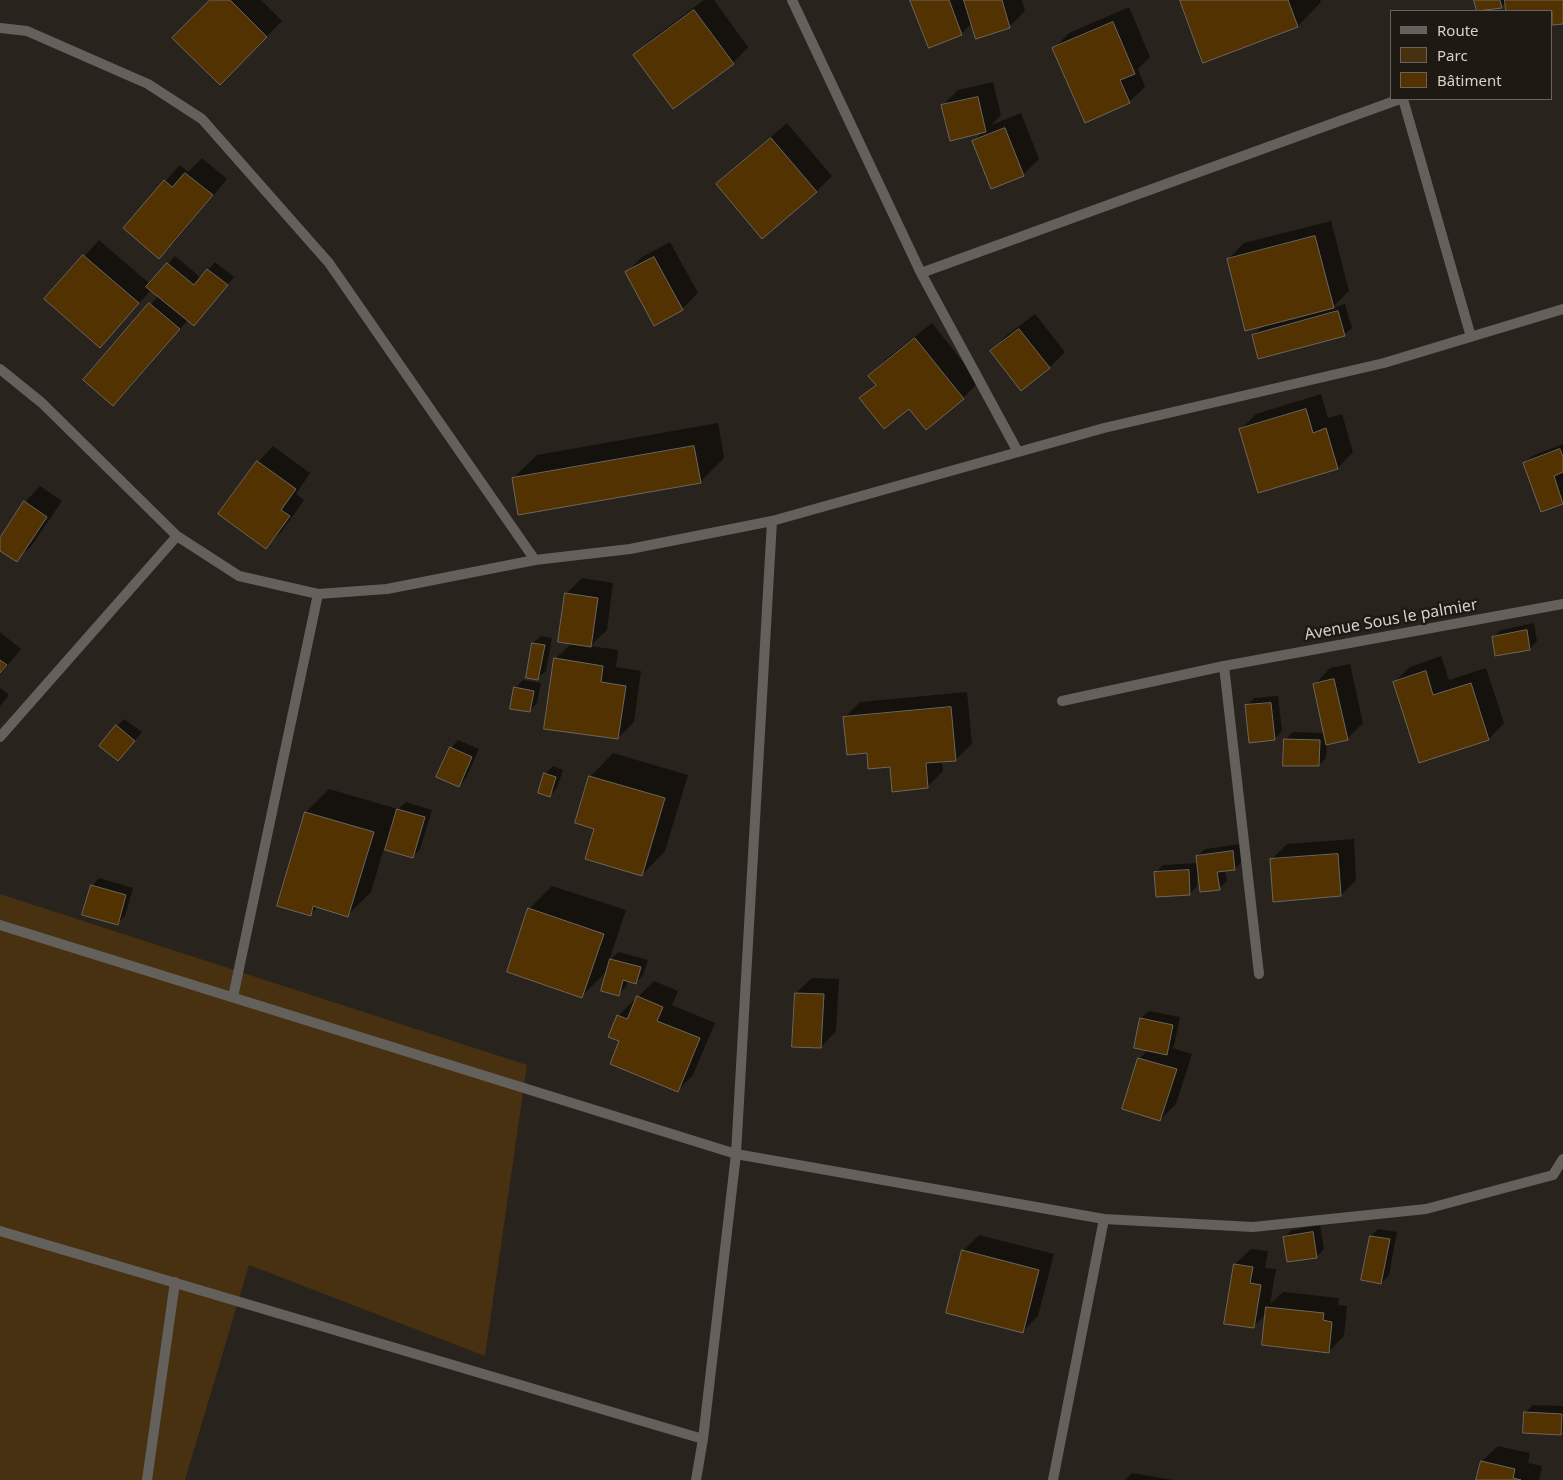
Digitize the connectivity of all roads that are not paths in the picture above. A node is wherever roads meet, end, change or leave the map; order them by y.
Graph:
1 (792, 0) edge
2 (0, 28) edge
3 (1399, 100) edge
4 (1402, 100) edge
5 (921, 273) junction
6 (1563, 309) edge
7 (1471, 337) junction
8 (0, 369) edge
9 (1018, 452) junction
10 (772, 521) junction
11 (177, 536) junction
12 (535, 560) junction
13 (318, 594) junction
14 (1563, 604) edge
15 (1224, 666) junction
16 (1062, 700) dead end
17 (0, 737) edge
18 (0, 925) edge
19 (1259, 974) dead end
20 (233, 997) junction
21 (736, 1154) junction
22 (1563, 1159) edge
23 (1104, 1219) junction
24 (0, 1231) edge
25 (175, 1282) junction
26 (703, 1439) junction
27 (147, 1480) edge
28 (696, 1480) edge
29 (1053, 1480) edge

1 - 5 street
2 - 12 street
3 - 5 street
4 - 7 street
5 - 9 street
6 - 7 street
7 - 9 street
8 - 11 street
9 - 10 street
10 - 12 street
10 - 21 street
11 - 13 street
11 - 17 street
12 - 13 street
13 - 20 street
14 - 15 street, Avenue Sous le palmier
15 - 16 street, Avenue Sous le palmier
15 - 19 street
18 - 20 street
20 - 21 street
21 - 23 street
21 - 26 street
22 - 23 street
23 - 29 street
24 - 25 street
25 - 26 street
25 - 27 street
26 - 28 street

